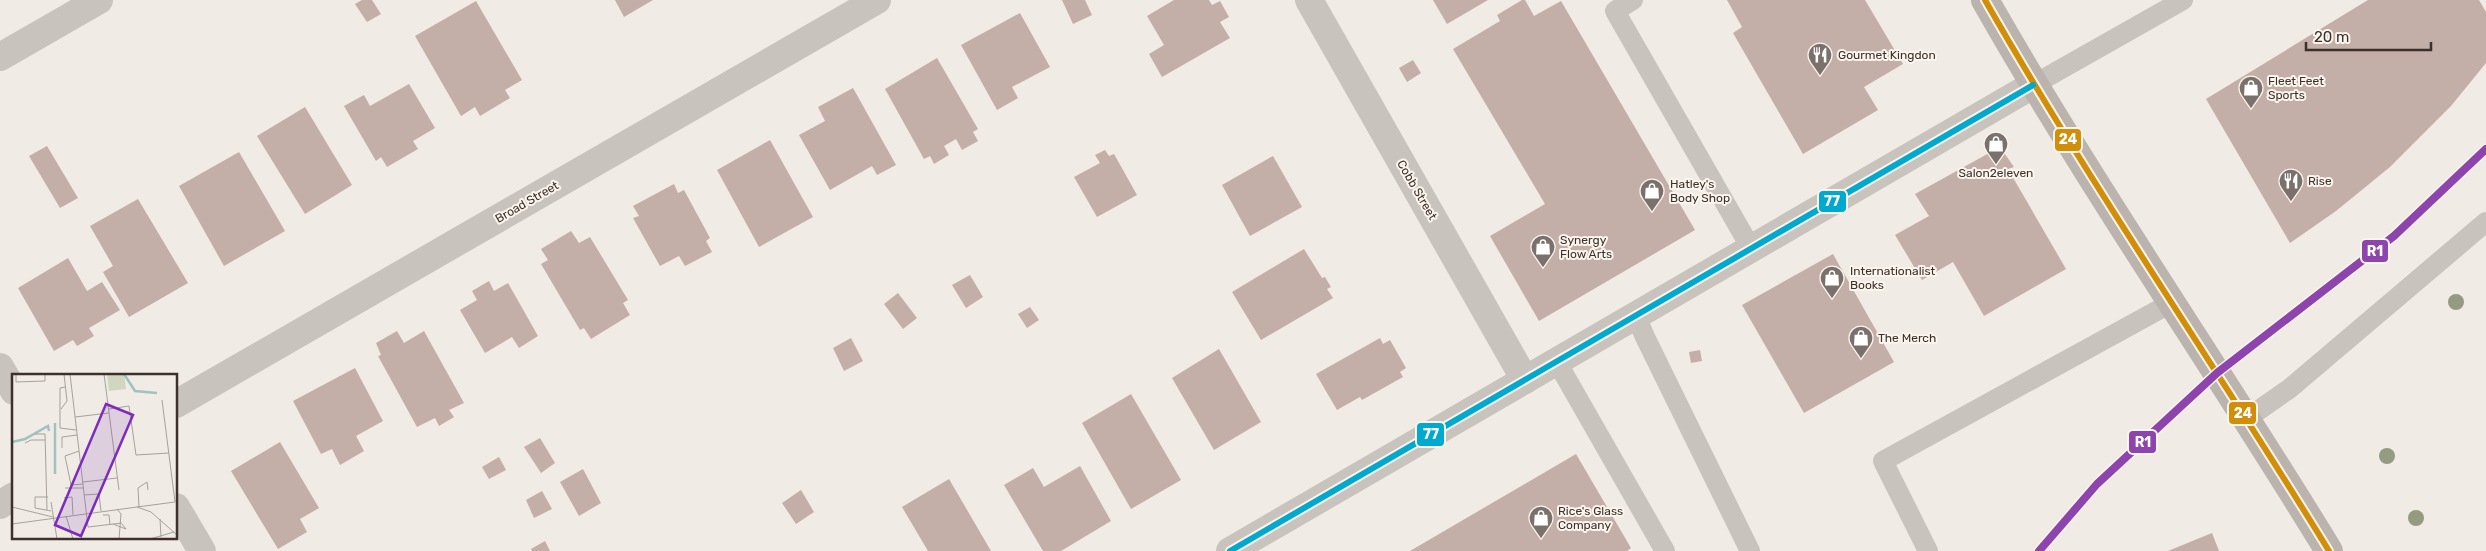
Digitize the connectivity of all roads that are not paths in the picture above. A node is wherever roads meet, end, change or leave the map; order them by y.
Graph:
1 (99, 0) edge
2 (878, 0) edge
3 (1309, 0) edge
4 (1633, 0) edge
5 (1985, 0) edge
6 (2183, 0) edge
7 (0, 57) edge
8 (2033, 86) junction
9 (2486, 222) edge
10 (1752, 250) junction
11 (2171, 303) junction
12 (1636, 316) junction
13 (1557, 362) junction
14 (0, 367) edge
15 (1524, 380) junction
16 (12, 388) edge
17 (178, 403) edge
18 (2246, 419) junction
19 (12, 497) edge
20 (0, 505) edge
21 (178, 510) edge
22 (202, 551) edge
23 (1230, 551) edge
24 (1665, 551) edge
25 (1750, 551) edge
26 (1928, 551) edge
27 (2329, 551) edge

1 - 7 street
2 - 17 street, Broad Street
3 - 15 street, Cobb Street
4 - 10 lane
5 - 8 main road
6 - 8 lane
8 - 10 street
8 - 11 main road
9 - 18 lane
10 - 12 street
11 - 18 main road
11 - 26 lane
12 - 13 street
12 - 25 lane
13 - 15 street
13 - 24 lane
14 - 16 street
15 - 23 street
18 - 27 main road
19 - 20 street
21 - 22 street

